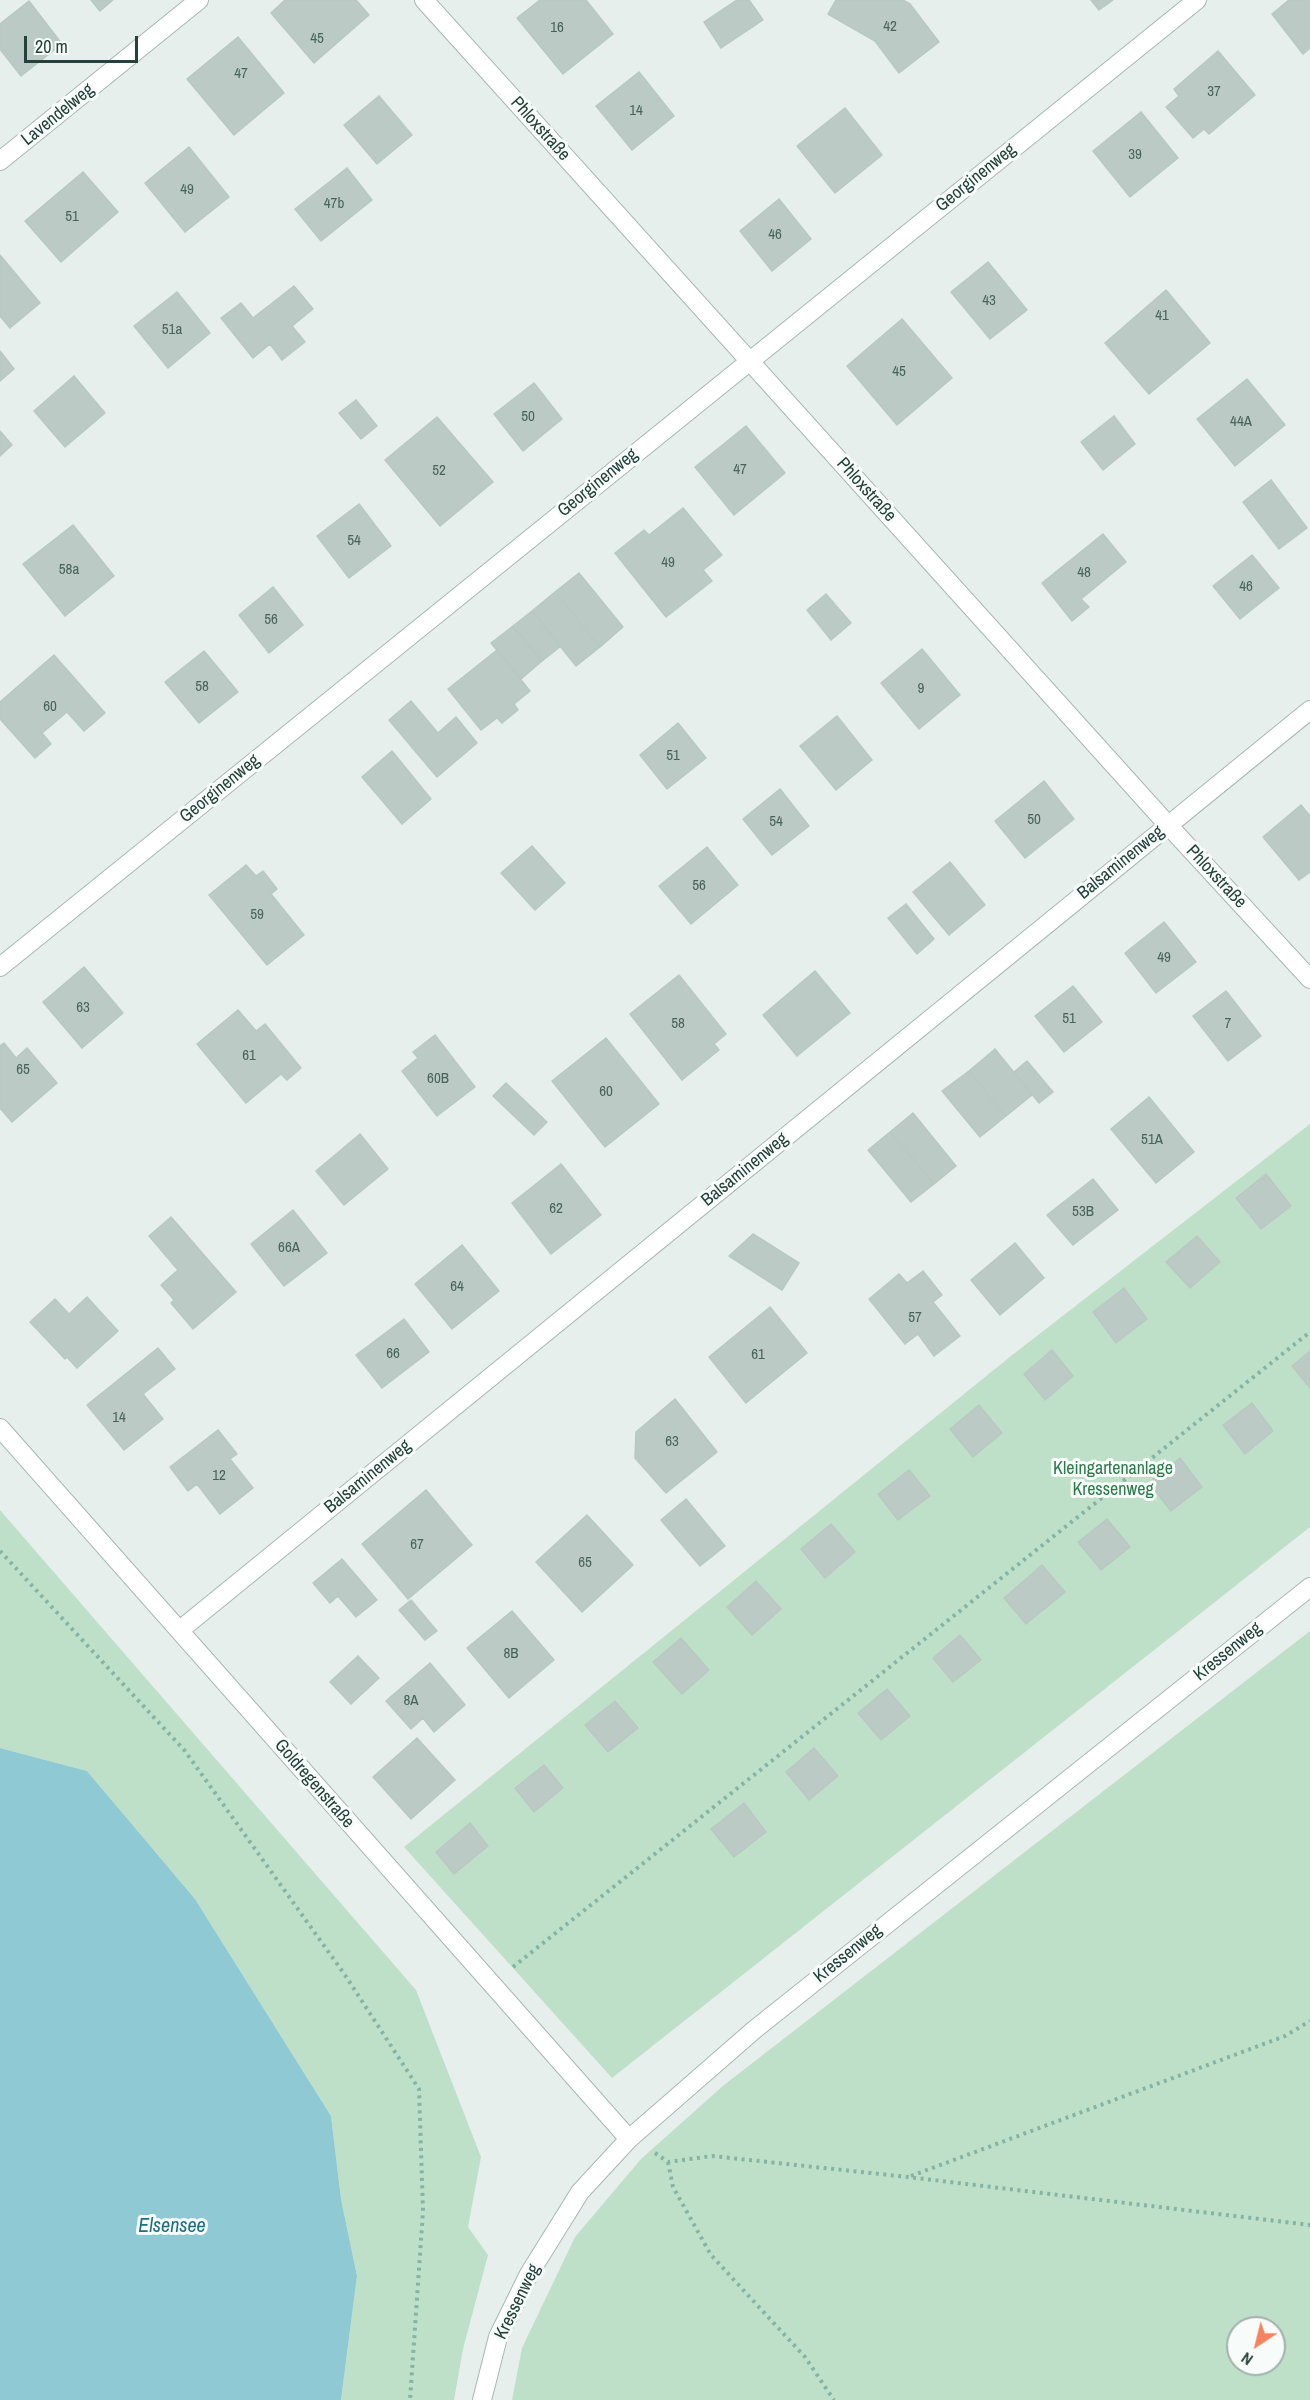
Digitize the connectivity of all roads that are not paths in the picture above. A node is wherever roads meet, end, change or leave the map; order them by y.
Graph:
1 (199, 0) edge
2 (424, 0) edge
3 (1197, 0) edge
4 (0, 162) edge
5 (750, 361) junction
6 (1310, 710) edge
7 (1168, 825) junction
8 (0, 967) edge
9 (1310, 979) edge
10 (0, 1428) edge
11 (1310, 1587) edge
12 (180, 1630) junction
13 (629, 2139) junction
14 (482, 2400) edge

1 - 4 street, Lavendelweg
2 - 5 street, Phloxstraße
3 - 5 street, Georginenweg
5 - 7 street, Phloxstraße
5 - 8 street, Georginenweg
6 - 7 street, Balsaminenweg
7 - 9 street, Phloxstraße
7 - 12 street, Balsaminenweg
10 - 12 street, Goldregenstraße
11 - 13 street, Kressenweg
12 - 13 street, Goldregenstraße
13 - 14 street, Kressenweg

